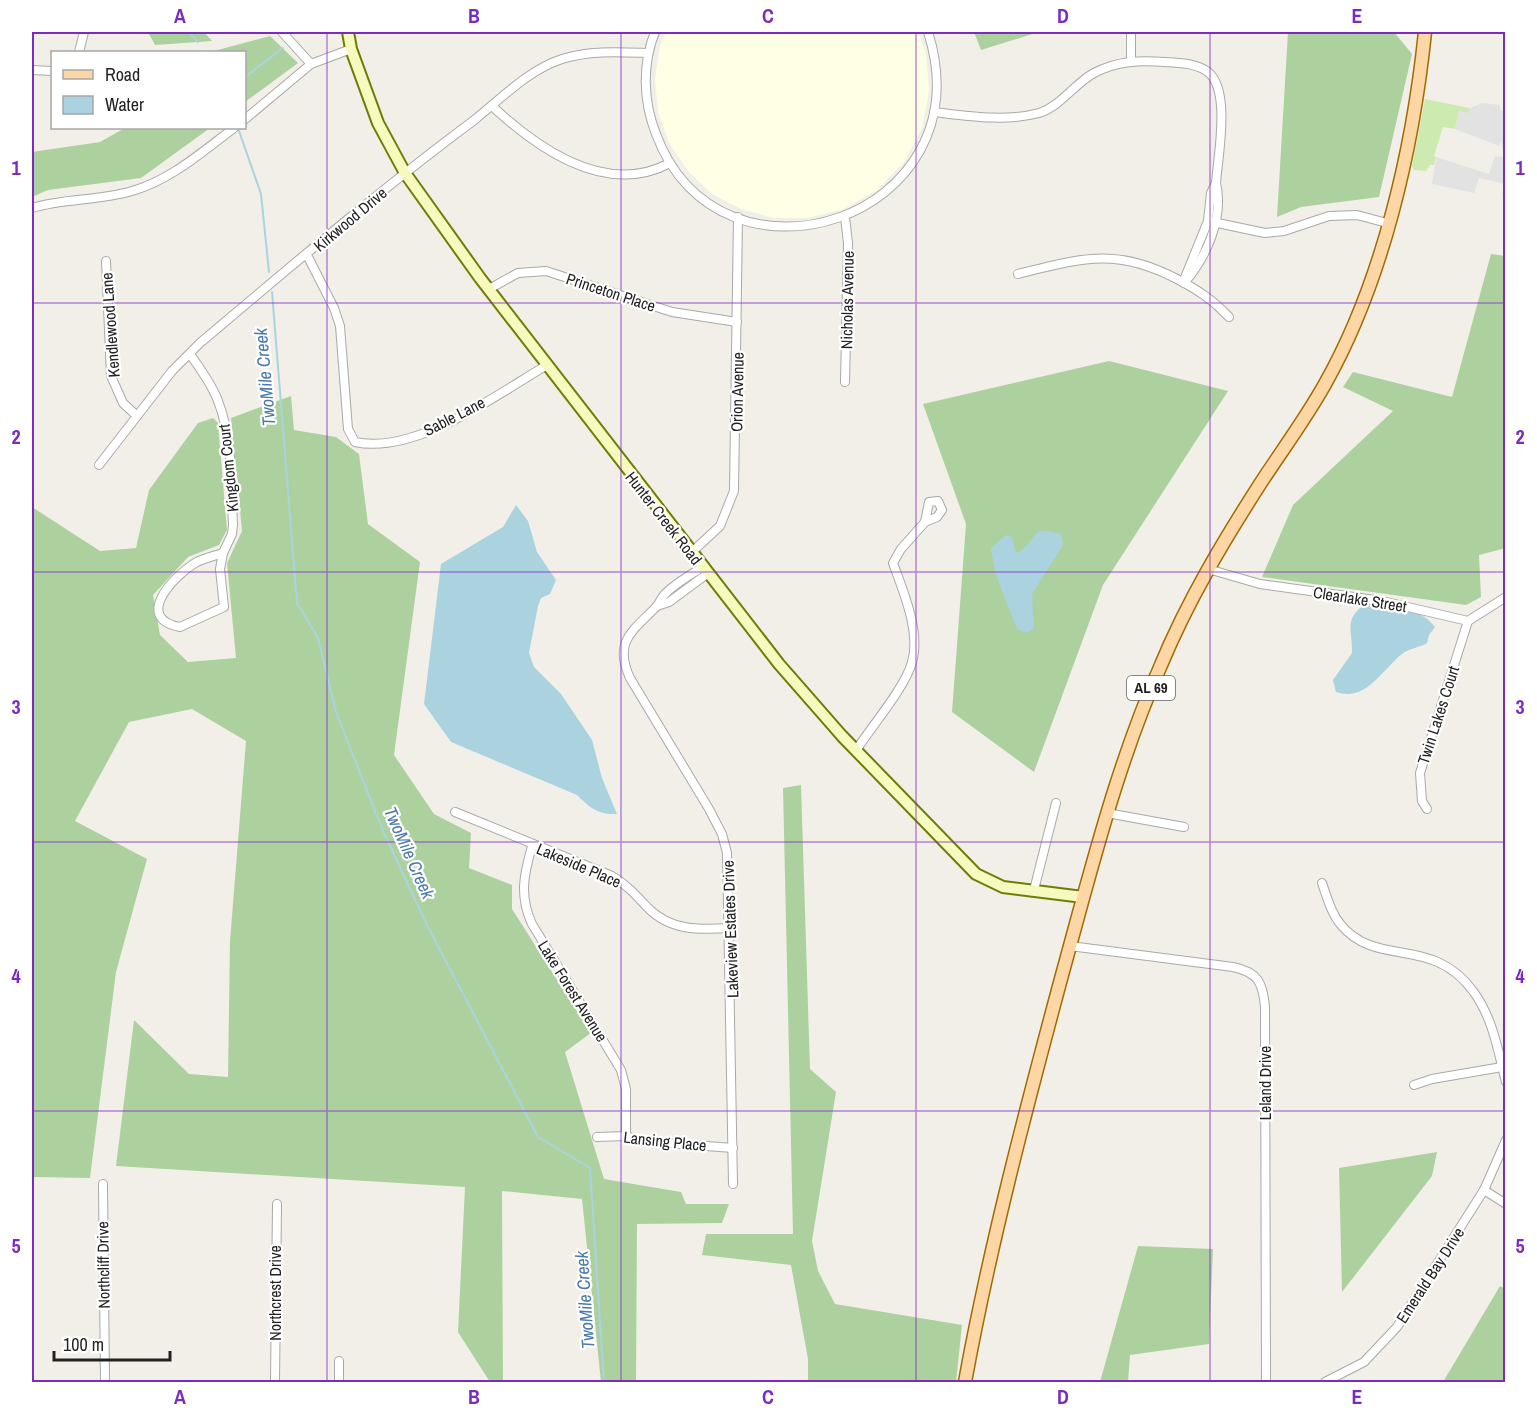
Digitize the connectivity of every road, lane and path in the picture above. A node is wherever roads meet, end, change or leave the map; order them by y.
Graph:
1 (84, 32) edge
2 (282, 32) edge
3 (348, 32) edge
4 (655, 32) edge
5 (928, 32) edge
6 (1131, 32) edge
7 (1425, 32) edge
8 (351, 49) junction
9 (79, 51) edge
10 (648, 53) junction
11 (1131, 61) junction
12 (311, 64) junction
13 (32, 70) edge
14 (51, 71) edge
15 (492, 106) junction
16 (934, 112) junction
17 (246, 118) edge
18 (233, 129) edge
19 (670, 163) junction
20 (405, 173) junction
21 (32, 208) edge
22 (738, 217) junction
23 (845, 217) junction
24 (1212, 223) junction
25 (1387, 223) junction
26 (307, 255) junction
27 (106, 261) dead end
28 (1018, 274) dead end
29 (1184, 283) junction
30 (489, 289) junction
31 (1229, 317) dead end
32 (737, 322) junction
33 (190, 354) junction
34 (547, 365) junction
35 (845, 382) dead end
36 (137, 417) junction
37 (99, 465) dead end
38 (925, 522) dead end
39 (692, 552) junction
40 (223, 553) junction
41 (1208, 568) junction
42 (705, 571) junction
43 (1506, 597) edge
44 (1468, 621) junction
45 (857, 748) junction
46 (1056, 803) dead end
47 (1427, 809) dead end
48 (456, 812) dead end
49 (1107, 813) junction
50 (1184, 827) dead end
51 (532, 846) junction
52 (1322, 883) dead end
53 (1034, 890) junction
54 (1083, 897) junction
55 (730, 928) junction
56 (1070, 946) junction
57 (1502, 1067) junction
58 (1506, 1082) edge
59 (1414, 1085) dead end
60 (626, 1136) junction
61 (597, 1137) dead end
62 (1506, 1140) edge
63 (733, 1148) junction
64 (103, 1184) dead end
65 (733, 1184) dead end
66 (1484, 1190) junction
67 (278, 1204) dead end
68 (1506, 1204) edge
69 (339, 1361) dead end
70 (105, 1383) edge
71 (275, 1383) edge
72 (339, 1383) edge
73 (965, 1383) edge
74 (1266, 1383) edge
75 (1325, 1383) edge

1 - 9 street
2 - 12 street
3 - 8 main road, Hunter Creek Road
4 - 10 street
5 - 16 street
6 - 11 street
7 - 25 main road, AL 69
8 - 12 street
8 - 20 main road, Hunter Creek Road
10 - 15 street, Kirkwood Drive
10 - 19 street
11 - 16 street
11 - 24 street
12 - 17 street
13 - 14 street
15 - 19 street
15 - 20 street, Kirkwood Drive
16 - 23 street
18 - 21 street
19 - 22 street
20 - 26 street, Kirkwood Drive
20 - 30 main road, Hunter Creek Road
22 - 23 street
22 - 32 street, Orion Avenue
23 - 35 street, Nicholas Avenue
24 - 25 street
24 - 29 street
25 - 41 main road, AL 69
26 - 33 street, Kirkwood Drive
26 - 34 street, Sable Lane
27 - 36 street, Kendlewood Lane
28 - 29 street
29 - 31 street
30 - 32 street, Princeton Place
30 - 34 main road, Hunter Creek Road
32 - 39 street, Orion Avenue
33 - 36 street, Kirkwood Drive
33 - 40 street, Kingdom Court
34 - 39 main road, Hunter Creek Road
36 - 37 street, Kirkwood Drive
38 - 45 street
39 - 42 main road, Hunter Creek Road
40 - 40 street, Kingdom Court
41 - 44 street, Clearlake Street
41 - 49 main road, AL 69
42 - 45 main road, Hunter Creek Road
42 - 55 street, Lakeview Estates Drive
43 - 44 street
44 - 47 street, Twin Lakes Court
45 - 53 main road, Hunter Creek Road
46 - 53 street
48 - 51 street, Lakeside Place
49 - 50 street
49 - 54 main road, AL 69
51 - 55 street, Lakeside Place
51 - 60 street, Lake Forest Avenue
52 - 57 street
53 - 54 main road, Hunter Creek Road
54 - 56 main road, AL 69
55 - 63 street, Lakeview Estates Drive
56 - 73 main road, AL 69
56 - 74 street, Leland Drive
57 - 58 street
57 - 59 street
60 - 61 street, Lansing Place
60 - 63 street, Lansing Place
62 - 66 street, Emerald Bay Drive
63 - 65 street, Lakeview Estates Drive
64 - 70 street, Northcliff Drive
66 - 68 street
66 - 75 street, Emerald Bay Drive
67 - 71 street, Northcrest Drive
69 - 72 street

